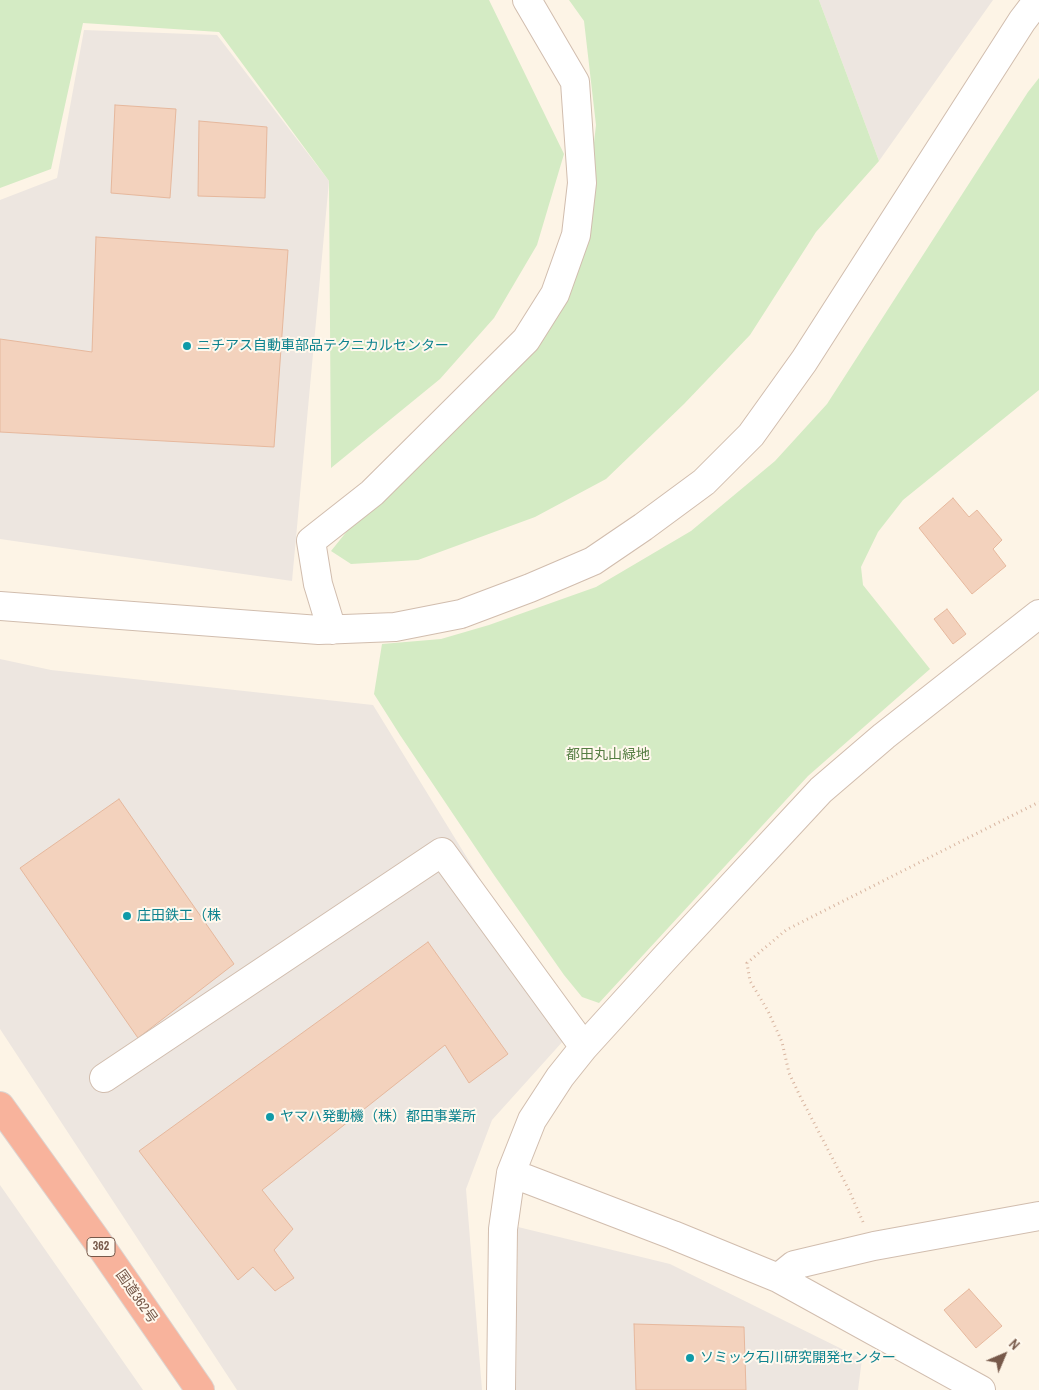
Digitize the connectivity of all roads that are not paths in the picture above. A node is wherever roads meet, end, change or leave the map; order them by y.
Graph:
1 (527, 0) edge
2 (1038, 0) edge
3 (0, 606) edge
4 (1039, 614) edge
5 (332, 630) junction
6 (584, 1047) junction
7 (104, 1078) dead end
8 (0, 1106) edge
9 (511, 1173) junction
10 (1039, 1216) edge
11 (778, 1278) junction
12 (200, 1390) edge
13 (501, 1390) edge
14 (981, 1390) edge

1 - 5 street
2 - 5 street
3 - 5 street
4 - 6 street
6 - 7 street
6 - 9 street
8 - 12 highway, 国道362号 / 362
9 - 11 street
9 - 13 street
10 - 11 street
11 - 14 street

